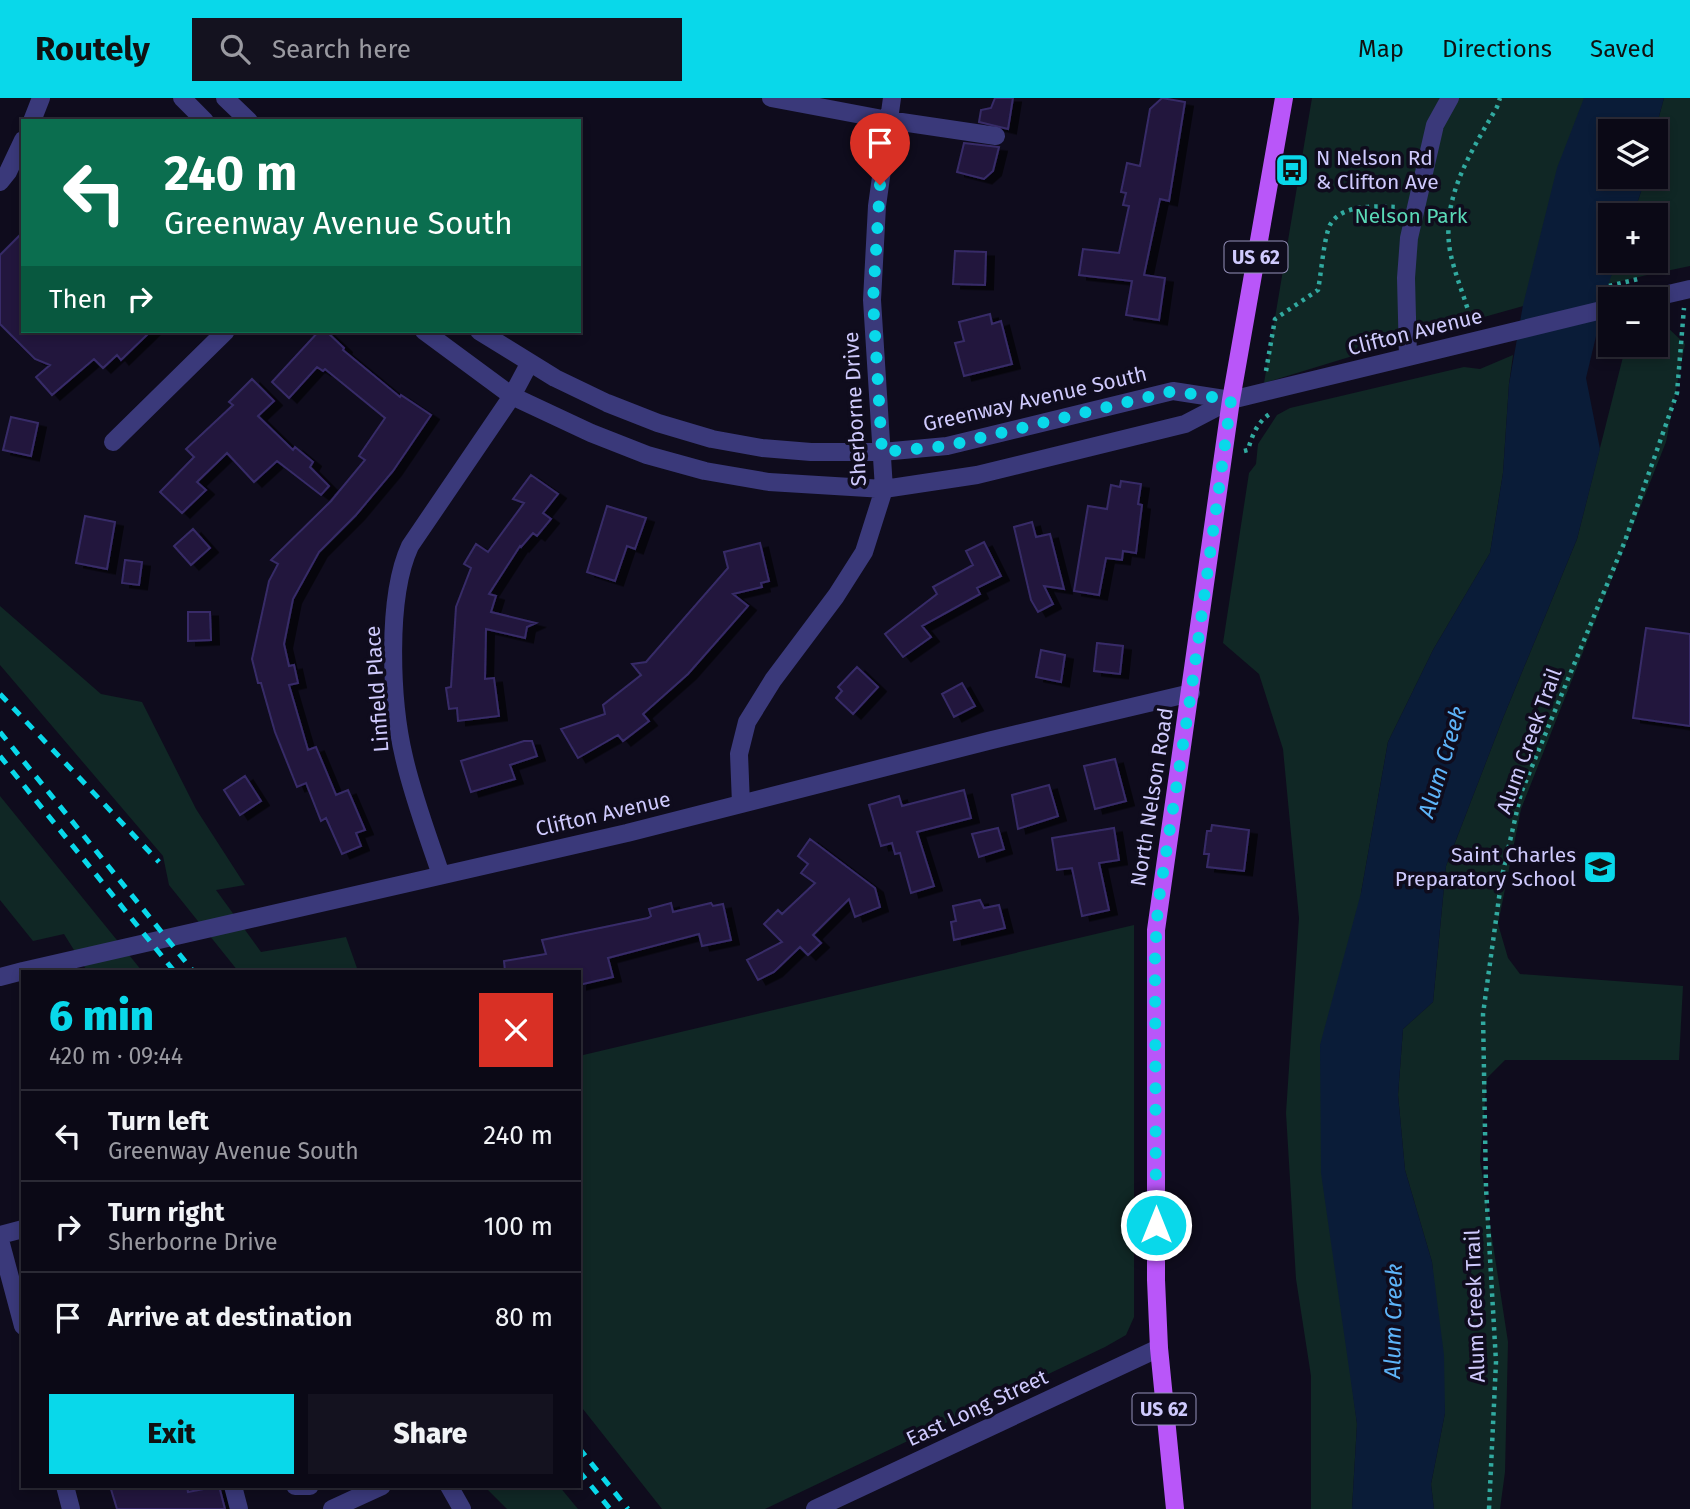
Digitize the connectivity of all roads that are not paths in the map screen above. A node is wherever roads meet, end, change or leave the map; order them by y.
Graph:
1 (41, 98) edge
2 (182, 98) edge
3 (225, 98) edge
4 (771, 98) edge
5 (892, 98) edge
6 (1284, 98) edge
7 (1450, 98) edge
8 (33, 119) edge
9 (203, 119) edge
10 (247, 119) edge
11 (888, 120) junction
12 (996, 136) dead end
13 (21, 144) edge
14 (0, 182) edge
15 (1688, 296) edge
16 (1668, 297) edge
17 (1598, 311) edge
18 (224, 333) edge
19 (427, 333) edge
20 (482, 333) edge
21 (1408, 357) junction
22 (529, 364) junction
23 (512, 396) junction
24 (1231, 400) junction
25 (113, 442) dead end
26 (882, 452) junction
27 (884, 489) junction
28 (1191, 693) junction
29 (741, 804) junction
30 (441, 875) junction
31 (48, 969) edge
32 (21, 972) edge
33 (0, 977) edge
34 (21, 1230) edge
35 (0, 1237) edge
36 (21, 1318) edge
37 (1158, 1348) junction
38 (66, 1488) edge
39 (234, 1488) edge
40 (378, 1488) edge
41 (450, 1488) edge
42 (71, 1509) edge
43 (239, 1509) edge
44 (332, 1509) edge
45 (462, 1509) edge
46 (816, 1509) edge
47 (1175, 1509) edge

1 - 8 street
2 - 9 street
3 - 10 street
4 - 11 street
5 - 11 street, Sherborne Drive
6 - 24 main road, North Nelson Road / US 62
7 - 21 street
11 - 12 street
11 - 26 street, Sherborne Drive
13 - 14 street
15 - 16 street
17 - 21 street, Clifton Avenue
18 - 25 street
19 - 23 street
20 - 22 street, Greenway Avenue South
21 - 24 street, Clifton Avenue
22 - 23 street, Linfield Place
22 - 26 street, Greenway Avenue South
23 - 27 street
23 - 30 street, Linfield Place
24 - 26 street, Greenway Avenue South
24 - 27 street
24 - 28 main road, North Nelson Road / US 62
26 - 27 street, Sherborne Drive
27 - 29 street, Sherborne Drive
28 - 29 street, Clifton Avenue
28 - 37 main road, North Nelson Road / US 62
29 - 30 street, Clifton Avenue
30 - 31 street, Clifton Avenue
32 - 33 street, Clifton Avenue
34 - 35 street
35 - 36 street
37 - 46 street, East Long Street
37 - 47 main road, North Nelson Road / US 62
38 - 42 street
39 - 43 street
40 - 44 street
41 - 45 street

